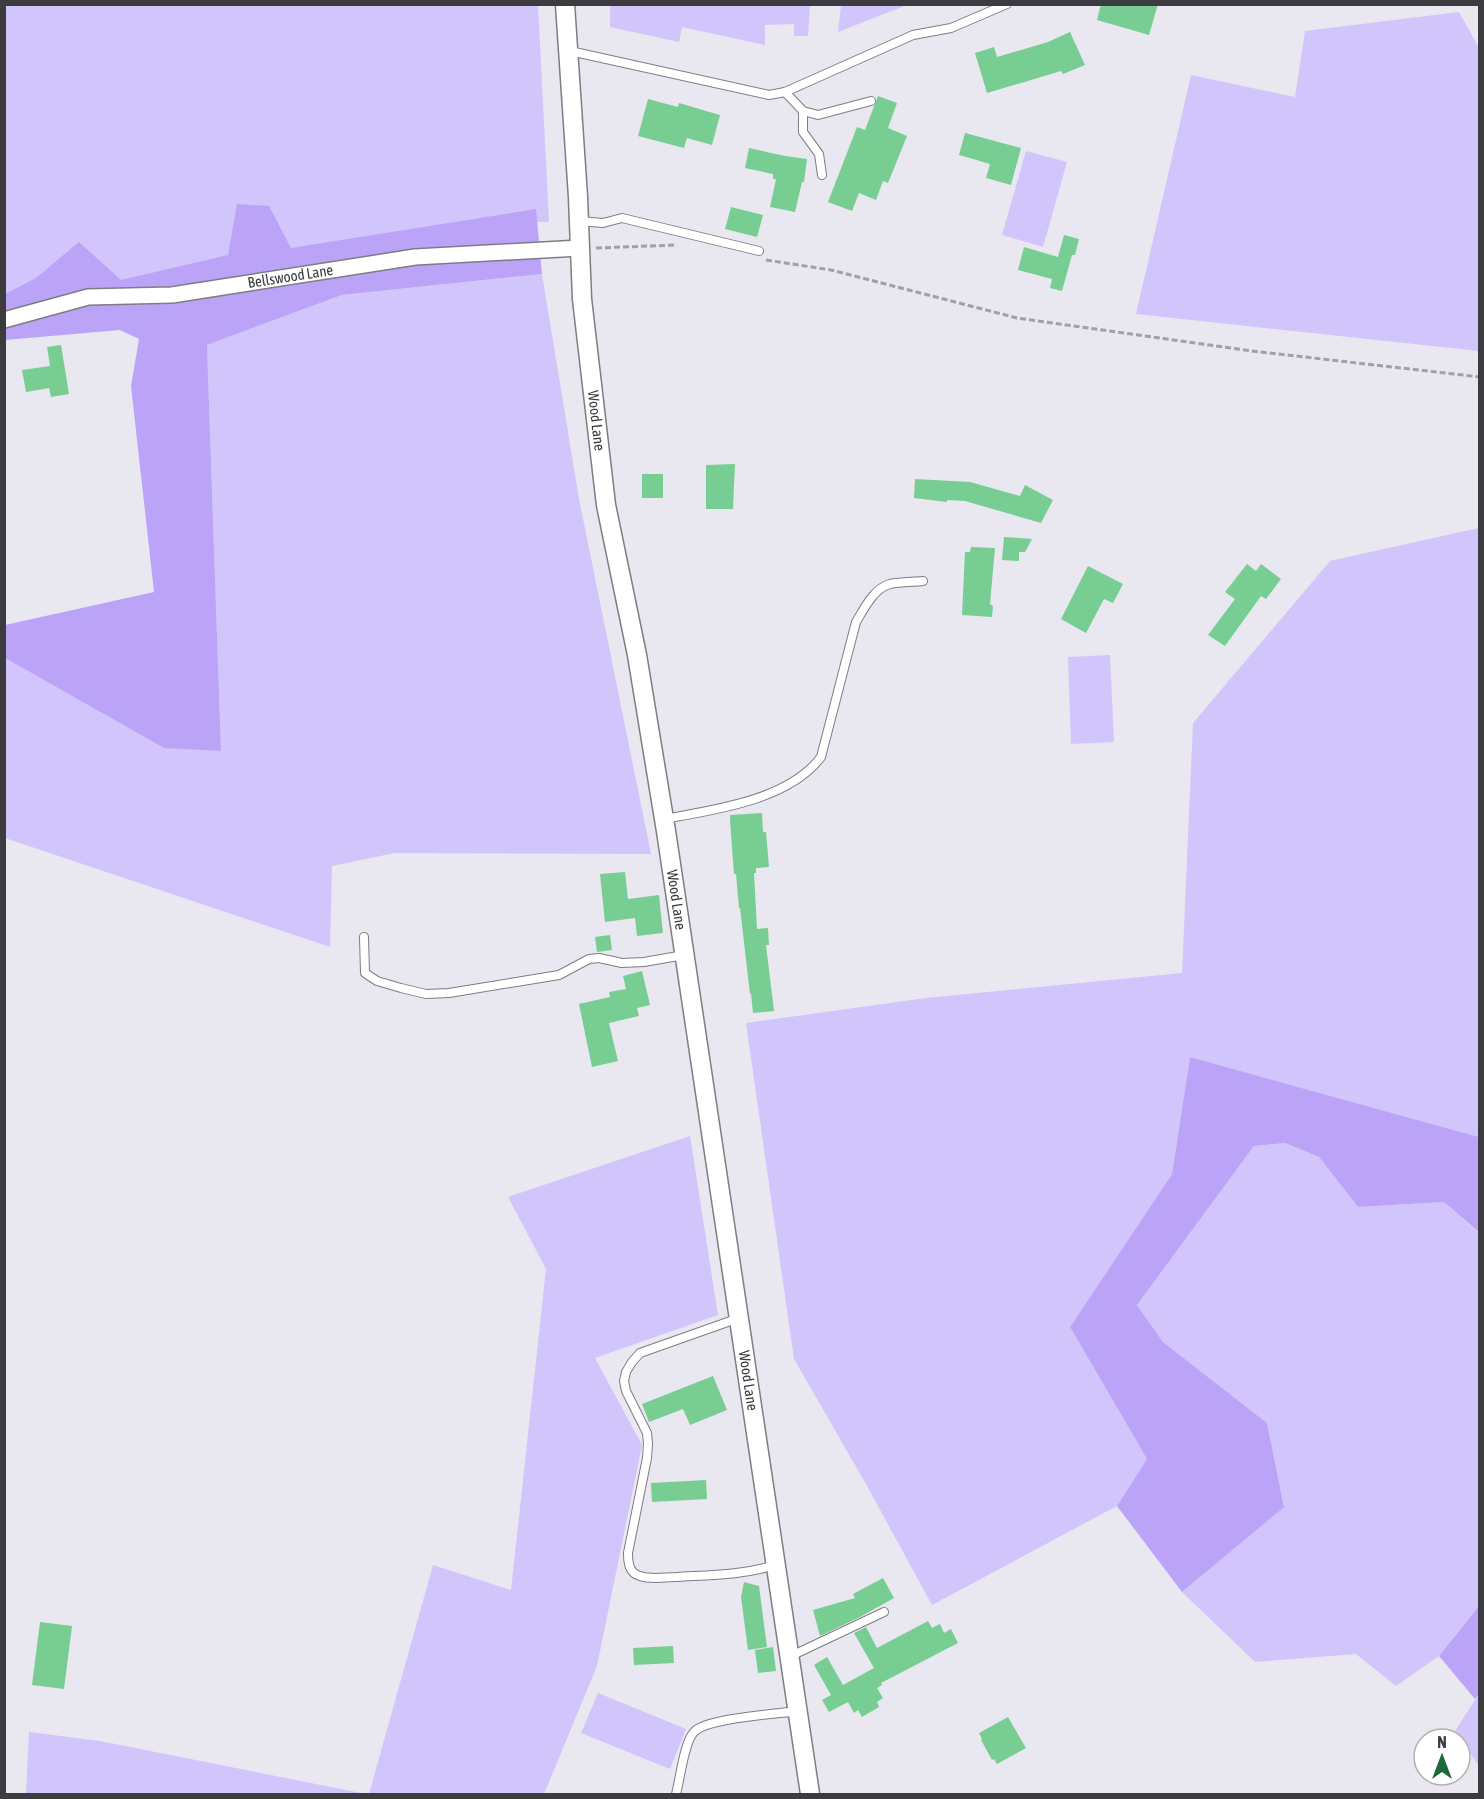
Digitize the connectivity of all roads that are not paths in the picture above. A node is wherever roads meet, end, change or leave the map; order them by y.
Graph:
1 (565, 4) edge
2 (1007, 4) edge
3 (568, 51) junction
4 (785, 92) junction
5 (871, 101) dead end
6 (803, 111) junction
7 (822, 175) dead end
8 (579, 221) junction
9 (580, 248) junction
10 (759, 251) dead end
11 (4, 320) edge
12 (923, 581) dead end
13 (664, 819) junction
14 (364, 938) dead end
15 (685, 954) junction
16 (739, 1318) junction
17 (776, 1564) junction
18 (884, 1612) dead end
19 (790, 1657) junction
20 (798, 1711) junction
21 (676, 1794) edge
22 (810, 1794) edge

1 - 3 street, Wood Lane
2 - 4 lane
3 - 4 lane
3 - 8 street, Wood Lane
4 - 6 lane
5 - 6 lane
6 - 7 lane
8 - 9 street, Wood Lane
8 - 10 lane
9 - 11 street, Bellswood Lane
9 - 13 street, Wood Lane
12 - 13 lane
13 - 15 street, Wood Lane
14 - 15 lane
15 - 16 street, Wood Lane
16 - 17 street, Wood Lane
16 - 17 lane
17 - 19 street, Wood Lane
18 - 19 lane
19 - 20 street, Wood Lane
20 - 21 lane
20 - 22 street, Wood Lane

